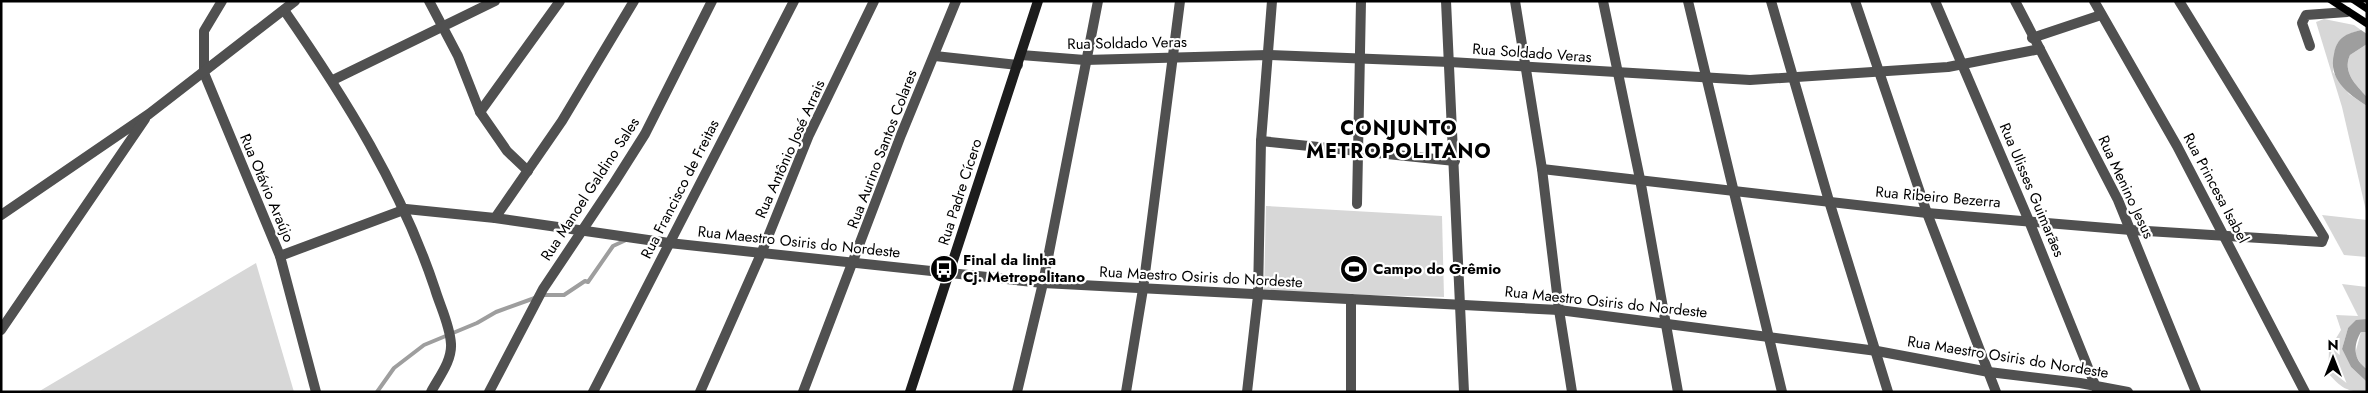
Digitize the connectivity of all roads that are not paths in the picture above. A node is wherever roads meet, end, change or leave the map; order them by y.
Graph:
1 (222, 1) edge
2 (295, 1) edge
3 (429, 1) edge
4 (495, 1) edge
5 (560, 1) edge
6 (634, 1) edge
7 (712, 1) edge
8 (794, 1) edge
9 (874, 1) edge
10 (956, 1) edge
11 (1038, 1) edge
12 (1098, 1) edge
13 (1180, 1) edge
14 (1272, 1) edge
15 (1361, 1) edge
16 (1446, 1) edge
17 (1515, 1) edge
18 (1603, 1) edge
19 (1688, 1) edge
20 (1771, 1) edge
21 (1855, 1) edge
22 (1935, 1) edge
23 (2015, 1) edge
24 (2094, 1) edge
25 (2179, 1) edge
26 (2331, 1) edge
27 (2354, 1) edge
28 (284, 10) junction
29 (2367, 10) edge
30 (2347, 12) junction
31 (2101, 15) junction
32 (2367, 24) edge
33 (443, 27) junction
34 (2032, 38) junction
35 (2310, 46) dead end
36 (2040, 49) junction
37 (1268, 54) junction
38 (935, 56) junction
39 (1173, 56) junction
40 (1360, 58) junction
41 (1019, 60) junction
42 (1085, 60) junction
43 (1450, 62) junction
44 (1962, 64) junction
45 (1526, 67) junction
46 (1617, 72) junction
47 (204, 73) junction
48 (1879, 73) junction
49 (1706, 76) junction
50 (1793, 78) junction
51 (333, 80) junction
52 (480, 112) junction
53 (149, 114) junction
54 (1261, 140) junction
55 (1357, 151) junction
56 (1455, 161) junction
57 (1542, 169) junction
58 (528, 171) junction
59 (1640, 179) junction
60 (1734, 191) junction
61 (1829, 200) junction
62 (1356, 204) dead end
63 (406, 208) junction
64 (1927, 213) junction
65 (1, 215) edge
66 (495, 218) junction
67 (2029, 221) junction
68 (2131, 230) junction
69 (583, 231) junction
70 (2223, 234) junction
71 (669, 244) junction
72 (761, 254) junction
73 (280, 256) junction
74 (854, 263) junction
75 (949, 273) junction
76 (1044, 283) junction
77 (1143, 288) junction
78 (1258, 296) junction
79 (1351, 299) junction
80 (1458, 303) junction
81 (1558, 310) junction
82 (1665, 323) junction
83 (1, 330) edge
84 (1767, 336) junction
85 (1876, 351) junction
86 (1989, 372) junction
87 (2096, 389) edge
88 (316, 392) edge
89 (432, 392) edge
90 (489, 392) edge
91 (593, 392) edge
92 (700, 392) edge
93 (803, 392) edge
94 (910, 392) edge
95 (1017, 392) edge
96 (1126, 392) edge
97 (1247, 392) edge
98 (1351, 392) edge
99 (1464, 392) edge
100 (1572, 392) edge
101 (1678, 392) edge
102 (1782, 392) edge
103 (1888, 392) edge
104 (1996, 392) edge
105 (2128, 392) edge
106 (2196, 392) edge
107 (2305, 392) edge

1 - 47 street, Rua Otávio Araújo
2 - 28 street
3 - 33 street
4 - 33 street
5 - 52 street
6 - 58 street
7 - 69 street, Rua Manoel Galdino Sales
8 - 71 street, Rua Francisco de Freitas
9 - 72 street, Rua Antônio José Arrais
10 - 38 street, Rua Aurino Santos Colares
11 - 41 street, Rua Padre Cícero
12 - 42 street
13 - 39 street
14 - 37 street
15 - 40 street
16 - 43 street
17 - 45 street
18 - 46 street
19 - 49 street
20 - 50 street
21 - 48 street
22 - 44 street, Rua Ulisses Guimarães
23 - 34 street, Rua Menino Jesus
24 - 31 street, Rua Princesa Isabel
25 - 70 street, Rua Ribeiro Bezerra
26 - 30 main road
27 - 29 main road
28 - 47 street
28 - 51 street
30 - 32 main road
30 - 35 street
31 - 34 street
31 - 70 street, Rua Princesa Isabel
33 - 51 street
33 - 52 street
34 - 36 street, Rua Menino Jesus
36 - 44 street, Rua Soldado Veras
36 - 68 street, Rua Menino Jesus
37 - 39 street, Rua Soldado Veras
37 - 40 street, Rua Soldado Veras
37 - 54 street
38 - 41 street, Rua Soldado Veras
38 - 74 street, Rua Aurino Santos Colares
39 - 42 street, Rua Soldado Veras
39 - 77 street
40 - 43 street, Rua Soldado Veras
40 - 55 street
41 - 42 street, Rua Soldado Veras
41 - 75 street, Rua Padre Cícero
42 - 76 street
43 - 45 street, Rua Soldado Veras
43 - 56 street
44 - 48 street, Rua Soldado Veras
44 - 67 street, Rua Ulisses Guimarães
45 - 46 street, Rua Soldado Veras
45 - 57 street
46 - 49 street, Rua Soldado Veras
46 - 59 street
47 - 53 street
47 - 73 street, Rua Otávio Araújo
48 - 50 street, Rua Soldado Veras
48 - 64 street
49 - 50 street, Rua Soldado Veras
49 - 60 street
50 - 61 street
51 - 63 street
52 - 58 street
53 - 65 street
53 - 83 street
54 - 55 street
54 - 78 street
55 - 56 street
55 - 62 street
56 - 80 street
57 - 59 street, Rua Ribeiro Bezerra
57 - 81 street
58 - 66 street
59 - 60 street, Rua Ribeiro Bezerra
59 - 82 street
60 - 61 street, Rua Ribeiro Bezerra
60 - 84 street
61 - 64 street, Rua Ribeiro Bezerra
61 - 85 street
63 - 66 street, Rua Maestro Osiris do Nordeste
63 - 73 street, Rua Maestro Osiris do Nordeste
63 - 89 street
64 - 67 street, Rua Ribeiro Bezerra
64 - 86 street
66 - 69 street, Rua Maestro Osiris do Nordeste
67 - 68 street, Rua Ribeiro Bezerra
67 - 87 street, Rua Ulisses Guimarães
68 - 70 street, Rua Ribeiro Bezerra
68 - 106 street, Rua Menino Jesus
69 - 71 street, Rua Maestro Osiris do Nordeste
69 - 90 street, Rua Manoel Galdino Sales
70 - 107 street, Rua Princesa Isabel
71 - 72 street, Rua Maestro Osiris do Nordeste
71 - 91 street, Rua Francisco de Freitas
72 - 74 street, Rua Maestro Osiris do Nordeste
72 - 92 street, Rua Antônio José Arrais
73 - 88 street, Rua Otávio Araújo
74 - 75 street, Rua Maestro Osiris do Nordeste
74 - 93 street, Rua Aurino Santos Colares
75 - 76 street, Rua Maestro Osiris do Nordeste
75 - 94 street, Rua Padre Cícero
76 - 77 street, Rua Maestro Osiris do Nordeste
76 - 95 street
77 - 78 street, Rua Maestro Osiris do Nordeste
77 - 96 street
78 - 79 street, Rua Maestro Osiris do Nordeste
78 - 97 street
79 - 80 street, Rua Maestro Osiris do Nordeste
79 - 98 street
80 - 81 street, Rua Maestro Osiris do Nordeste
80 - 99 street
81 - 82 street, Rua Maestro Osiris do Nordeste
81 - 100 street
82 - 84 street, Rua Maestro Osiris do Nordeste
82 - 101 street
84 - 85 street, Rua Maestro Osiris do Nordeste
84 - 102 street
85 - 86 street, Rua Maestro Osiris do Nordeste
85 - 103 street
86 - 87 street, Rua Maestro Osiris do Nordeste
86 - 104 street
87 - 105 street, Rua Maestro Osiris do Nordeste

